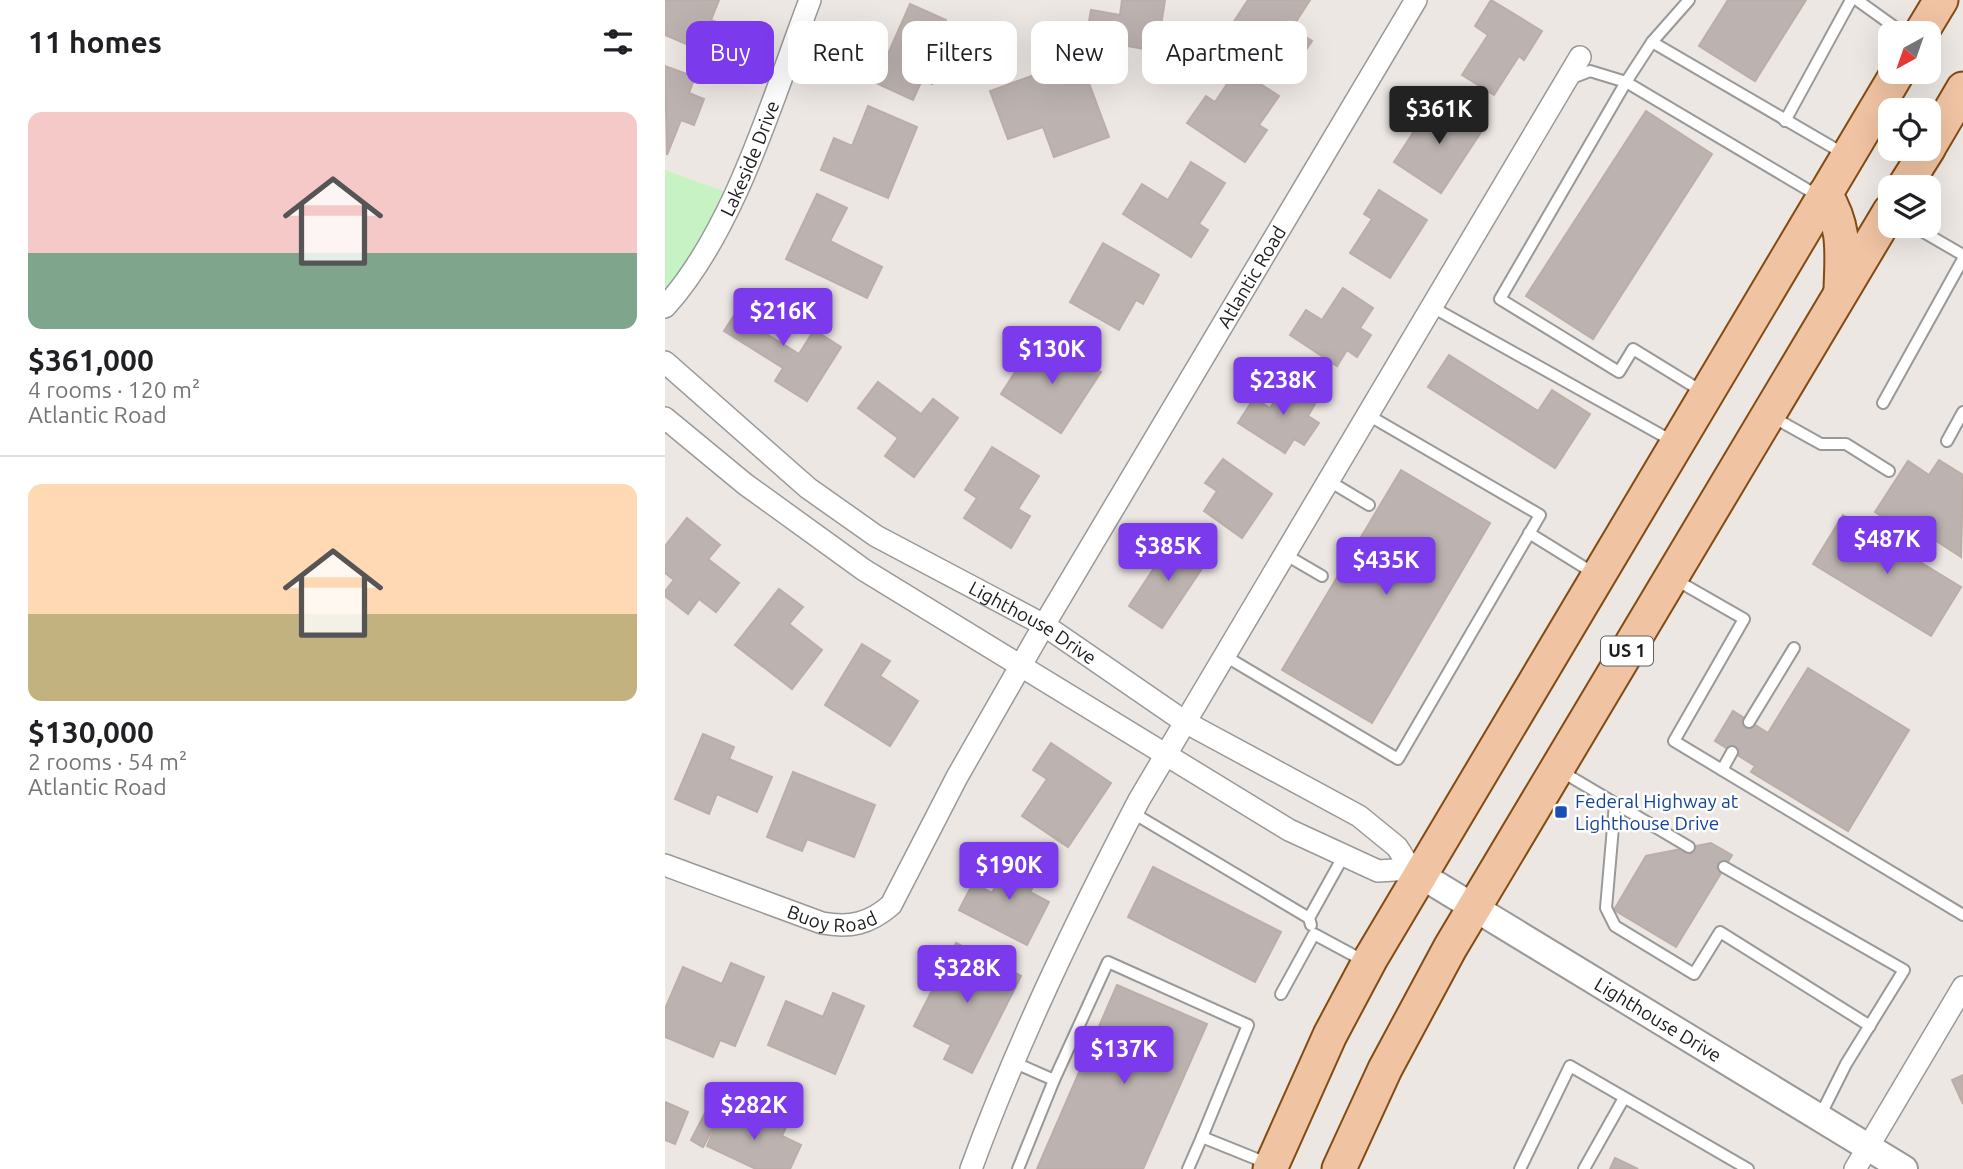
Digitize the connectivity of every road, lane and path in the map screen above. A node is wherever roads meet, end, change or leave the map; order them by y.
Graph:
1 (810, 0) edge
2 (1416, 0) edge
3 (1689, 0) edge
4 (1850, 0) edge
5 (1857, 0) edge
6 (1941, 0) edge
7 (1886, 21) edge
8 (1928, 21) edge
9 (1652, 42) junction
10 (1580, 57) dead end
11 (1566, 80) junction
12 (1626, 82) junction
13 (1891, 84) edge
14 (1963, 89) edge
15 (1785, 121) junction
16 (1941, 126) edge
17 (1848, 156) junction
18 (1824, 197) junction
19 (1878, 238) edge
20 (1936, 238) edge
21 (1963, 257) edge
22 (1841, 293) junction
23 (665, 307) edge
24 (1432, 307) junction
25 (665, 362) edge
26 (1706, 394) junction
27 (1883, 403) dead end
28 (1963, 412) edge
29 (1768, 414) junction
30 (1368, 415) junction
31 (665, 418) edge
32 (1947, 441) dead end
33 (1677, 444) junction
34 (1889, 471) dead end
35 (1329, 481) junction
36 (1369, 505) dead end
37 (1529, 533) junction
38 (1286, 555) junction
39 (1598, 575) junction
40 (1322, 576) dead end
41 (1671, 577) junction
42 (1044, 625) junction
43 (1794, 648) dead end
44 (1226, 656) junction
45 (1021, 665) junction
46 (1185, 722) junction
47 (1749, 722) dead end
48 (1732, 752) dead end
49 (1168, 753) junction
50 (1556, 768) junction
51 (1722, 770) junction
52 (1615, 804) junction
53 (1133, 813) junction
54 (1689, 847) dead end
55 (1343, 857) junction
56 (665, 865) edge
57 (1724, 867) dead end
58 (1415, 872) junction
59 (1473, 907) junction
60 (1963, 915) edge
61 (1309, 918) junction
62 (1314, 934) junction
63 (1369, 963) junction
64 (1963, 987) edge
65 (1281, 995) dead end
66 (1870, 1026) junction
67 (1013, 1062) junction
68 (1054, 1080) junction
69 (1624, 1098) junction
70 (1819, 1118) junction
71 (1202, 1137) junction
72 (1861, 1158) edge
73 (1271, 1167) edge
74 (971, 1169) edge
75 (1017, 1169) edge
76 (1188, 1169) edge
77 (1339, 1169) edge
78 (1520, 1169) edge
79 (1584, 1169) edge
80 (1748, 1169) edge
81 (1904, 1169) edge

1 - 23 street, Lakeside Drive
2 - 42 street, Atlantic Road
3 - 9 lane
4 - 15 lane
5 - 7 lane
6 - 8 main road
9 - 12 lane
9 - 15 lane
10 - 11 street
11 - 12 lane
11 - 24 street
12 - 18 lane
12 - 26 lane
13 - 17 main road
14 - 16 main road, US 1
15 - 17 lane
17 - 18 main road
18 - 22 main road
18 - 26 main road
19 - 22 main road, US 1
20 - 21 lane
21 - 27 lane
22 - 29 main road, US 1
24 - 30 street
24 - 33 lane
25 - 42 street, Lighthouse Drive
26 - 33 main road
28 - 32 lane
29 - 34 lane
29 - 41 main road, US 1
30 - 35 street
30 - 37 lane
31 - 45 street
33 - 39 main road
35 - 36 lane
35 - 38 street
37 - 39 lane
37 - 44 lane
38 - 40 lane
38 - 44 street
39 - 58 main road
41 - 50 main road, US 1
41 - 51 lane
42 - 45 street, Buoy Road
42 - 46 street, Lighthouse Drive
43 - 47 lane
44 - 46 street
45 - 49 street
45 - 56 street, Buoy Road
46 - 49 street
46 - 58 street, Lighthouse Drive
48 - 51 lane
49 - 53 street
49 - 55 street
50 - 52 lane
50 - 59 main road, US 1
51 - 60 lane
52 - 54 lane
52 - 66 lane
53 - 61 lane
53 - 67 street
55 - 58 street
55 - 61 lane
57 - 66 lane
58 - 59 street, Lighthouse Drive
58 - 63 main road
59 - 70 street, Lighthouse Drive
59 - 77 main road, US 1
61 - 62 lane
62 - 63 lane
62 - 65 lane
63 - 73 main road
64 - 72 street
66 - 70 lane
67 - 68 lane
67 - 74 street
68 - 71 lane
68 - 75 lane
69 - 78 lane
69 - 79 lane
69 - 80 lane
70 - 72 street, Lighthouse Drive
71 - 73 lane
71 - 76 lane
72 - 81 street, Lighthouse Drive

